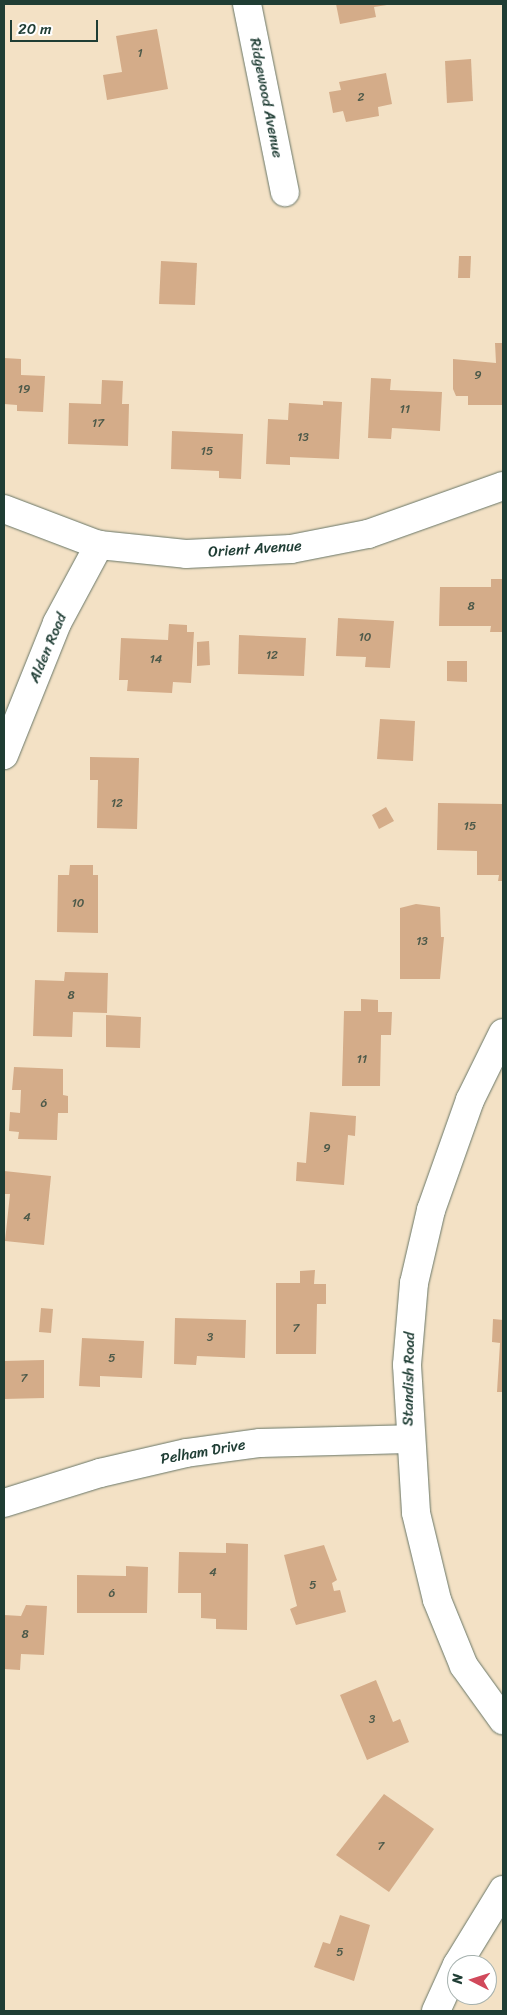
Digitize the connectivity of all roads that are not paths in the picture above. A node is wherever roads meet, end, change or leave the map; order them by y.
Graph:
1 (247, 4) edge
2 (285, 192) dead end
3 (503, 486) edge
4 (4, 509) edge
5 (98, 545) junction
6 (4, 755) edge
7 (503, 1033) edge
8 (408, 1438) junction
9 (4, 1503) edge
10 (503, 1720) edge
11 (503, 1890) edge
12 (463, 1955) edge
13 (447, 1987) edge
14 (436, 2011) edge

1 - 2 street, Ridgewood Avenue
3 - 5 street, Orient Avenue
4 - 5 street, Orient Avenue
5 - 6 street, Alden Road
7 - 8 street, Standish Road
8 - 9 street, Pelham Drive
8 - 10 street, Standish Road
11 - 12 street
13 - 14 street

